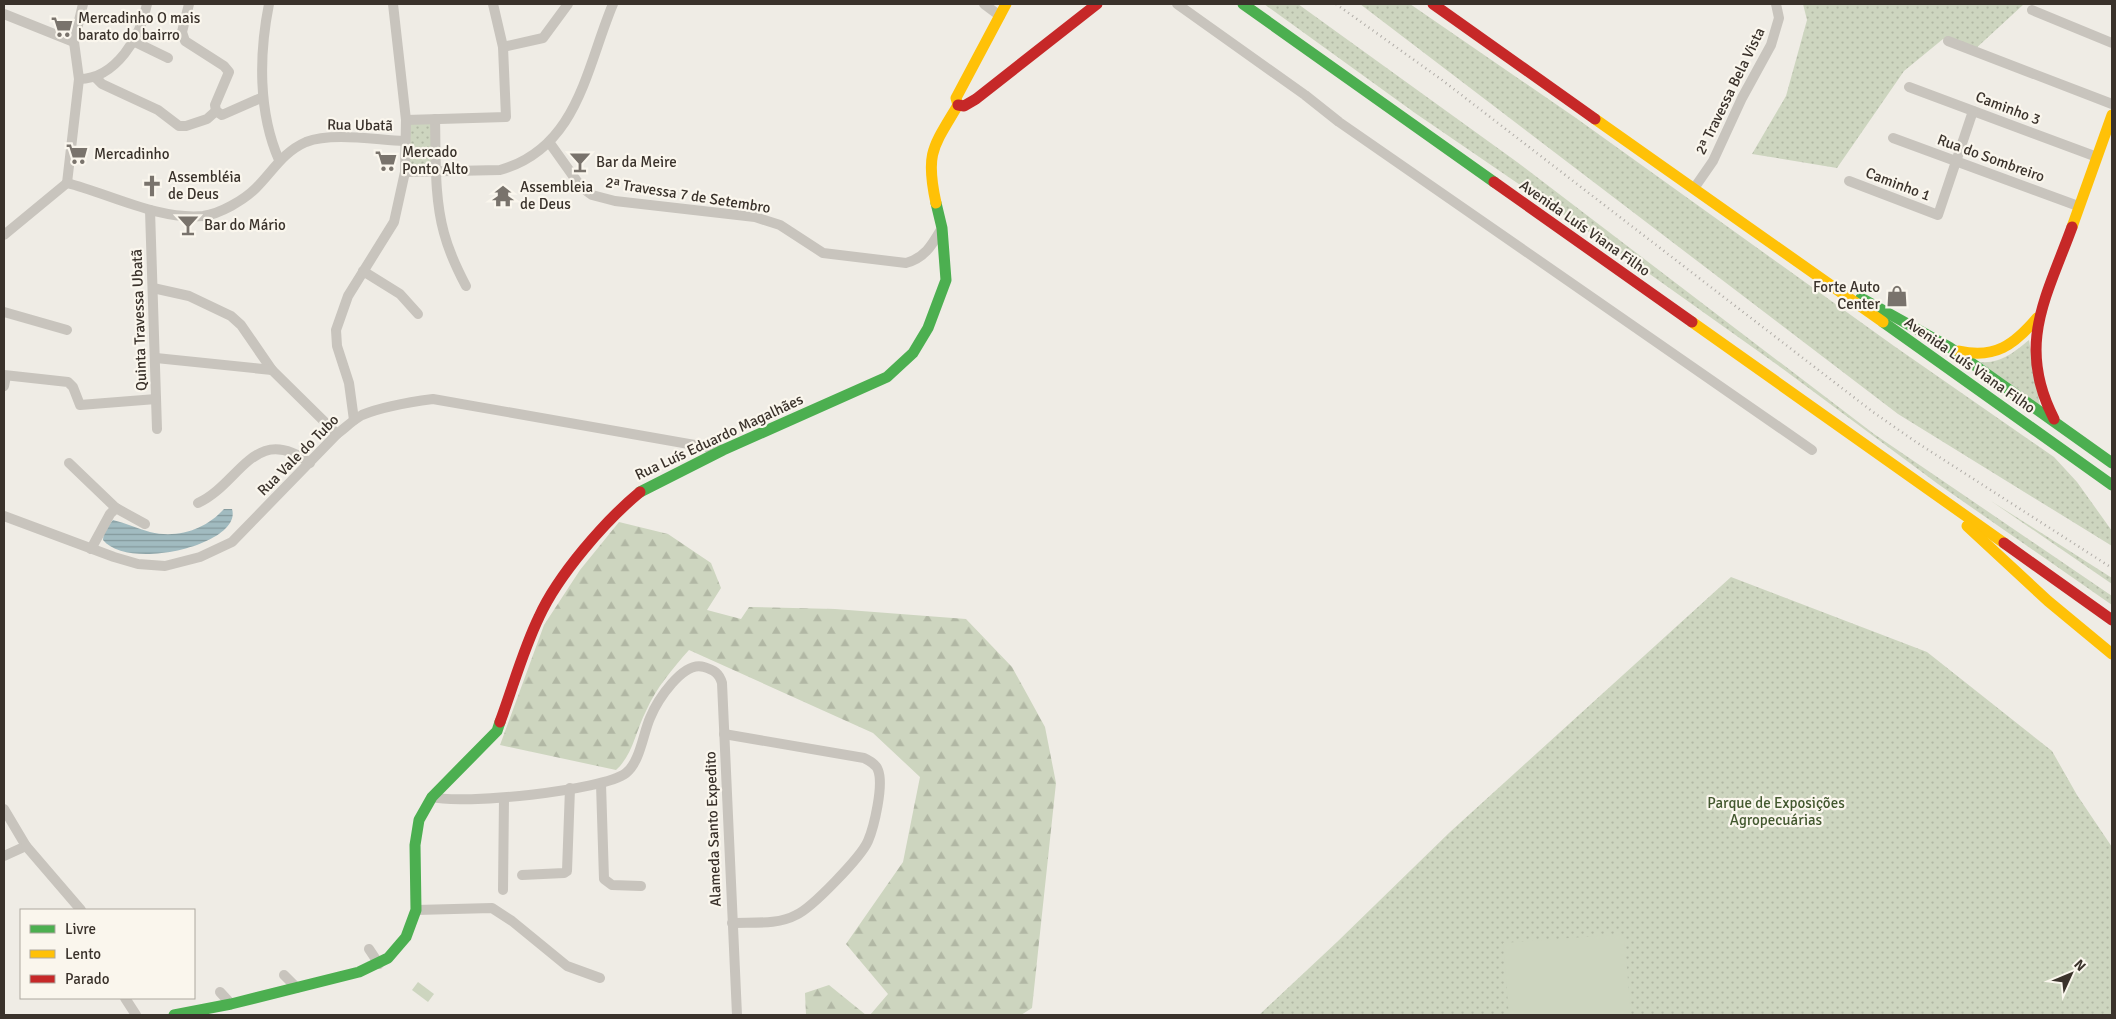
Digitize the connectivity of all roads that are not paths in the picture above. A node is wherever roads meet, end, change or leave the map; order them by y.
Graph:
1 (83, 4) edge
2 (147, 4) edge
3 (189, 4) edge
4 (269, 4) edge
5 (393, 4) edge
6 (494, 4) edge
7 (568, 4) edge
8 (613, 4) edge
9 (1006, 4) edge
10 (1097, 4) edge
11 (1178, 4) edge
12 (1243, 4) edge
13 (1433, 4) edge
14 (1776, 4) edge
15 (988, 5) edge
16 (2032, 10) dead end
17 (4, 14) edge
18 (1000, 16) junction
19 (1948, 41) dead end
20 (74, 42) junction
21 (134, 42) junction
22 (2112, 43) edge
23 (503, 47) junction
24 (168, 58) dead end
25 (96, 78) junction
26 (79, 79) junction
27 (1909, 87) dead end
28 (263, 97) junction
29 (2112, 104) edge
30 (958, 105) junction
31 (1973, 110) junction
32 (216, 112) junction
33 (2112, 115) edge
34 (435, 119) junction
35 (406, 120) junction
36 (1893, 138) dead end
37 (404, 141) junction
38 (549, 142) junction
39 (2107, 142) edge
40 (2097, 157) junction
41 (280, 160) junction
42 (1956, 161) junction
43 (405, 172) junction
44 (437, 172) junction
45 (1849, 181) dead end
46 (67, 183) junction
47 (1695, 187) junction
48 (2078, 206) junction
49 (150, 210) junction
50 (942, 228) junction
51 (4, 235) edge
52 (364, 270) junction
53 (1810, 270) junction
54 (466, 286) dead end
55 (153, 288) junction
56 (4, 312) edge
57 (418, 314) dead end
58 (2039, 315) junction
59 (66, 330) dead end
60 (1949, 347) junction
61 (156, 358) junction
62 (272, 370) junction
63 (4, 379) edge
64 (156, 399) junction
65 (354, 420) junction
66 (2054, 421) junction
67 (157, 429) dead end
68 (337, 434) junction
69 (723, 450) junction
70 (1812, 450) dead end
71 (2112, 462) edge
72 (69, 463) dead end
73 (310, 463) junction
74 (1910, 475) junction
75 (2112, 485) edge
76 (198, 502) dead end
77 (116, 508) junction
78 (4, 516) edge
79 (145, 524) dead end
80 (91, 549) junction
81 (2112, 620) edge
82 (2112, 654) edge
83 (724, 734) junction
84 (601, 784) junction
85 (570, 788) junction
86 (432, 797) junction
87 (504, 798) junction
88 (4, 809) edge
89 (26, 846) junction
90 (4, 856) edge
91 (522, 875) dead end
92 (641, 886) dead end
93 (503, 890) dead end
94 (80, 909) edge
95 (416, 910) junction
96 (732, 923) junction
97 (369, 949) dead end
98 (379, 964) junction
99 (284, 974) dead end
100 (600, 978) dead end
101 (296, 988) junction
102 (220, 992) dead end
103 (127, 999) edge
104 (231, 1004) junction
105 (196, 1013) edge
106 (136, 1015) edge
107 (174, 1015) edge
108 (737, 1015) edge

1 - 20 street
2 - 21 street
3 - 32 street
4 - 28 street
5 - 35 street
6 - 23 street
7 - 23 street
8 - 38 street
9 - 18 main road, Rua Luís Eduardo Magalhães
10 - 30 main road
11 - 70 street
12 - 74 main road, Avenida Luís Viana Filho
13 - 47 main road, Avenida Luís Viana Filho
14 - 47 street, 2ª Travessa Bela Vista
15 - 18 street
16 - 22 street
17 - 20 street
18 - 30 main road, Rua Luís Eduardo Magalhães
19 - 29 street
20 - 26 street
21 - 24 street
21 - 25 street
23 - 34 street
25 - 26 street
25 - 32 street
26 - 46 street
27 - 31 street, Caminho 3
28 - 32 street
28 - 41 street
30 - 50 main road, Rua Luís Eduardo Magalhães
31 - 40 street, Caminho 3
31 - 42 street
33 - 39 main road
34 - 35 street
34 - 44 street
35 - 37 street
36 - 42 street, Rua do Sombreiro
37 - 41 street, Rua Ubatã
37 - 43 street
38 - 44 street
38 - 50 street, 2ª Travessa 7 de Setembro
39 - 40 main road
40 - 48 main road
41 - 49 street, Rua Ubatã
42 - 45 street, Caminho 1
42 - 48 street, Rua do Sombreiro
43 - 44 street
43 - 52 street
44 - 54 street
46 - 49 street, Rua Ubatã
46 - 51 street
47 - 53 main road, Avenida Luís Viana Filho
48 - 58 main road
49 - 55 street, Quinta Travessa Ubatã
50 - 69 main road, Rua Luís Eduardo Magalhães
52 - 57 street
52 - 65 street
53 - 60 main road, Avenida Luís Viana Filho
53 - 75 main road, Avenida Luís Viana Filho
55 - 61 street, Quinta Travessa Ubatã
55 - 62 street
56 - 59 street
58 - 60 main road
58 - 66 main road
60 - 66 main road, Avenida Luís Viana Filho
61 - 62 street
61 - 64 street, Quinta Travessa Ubatã
62 - 68 street
63 - 64 street
64 - 67 street, Quinta Travessa Ubatã
65 - 68 street, Rua Vale do Tubo
65 - 69 street, Rua Vale do Tubo
66 - 71 main road, Avenida Luís Viana Filho
68 - 73 street, Rua Vale do Tubo
69 - 86 main road, Rua Luís Eduardo Magalhães
72 - 77 street
73 - 76 street
73 - 80 street, Rua Vale do Tubo
74 - 81 main road, Avenida Luís Viana Filho
74 - 82 main road, Avenida Luís Viana Filho
77 - 79 street
77 - 80 street
78 - 80 street, Rua Vale do Tubo
83 - 84 street, Alameda Santo Expedito
83 - 96 street, Alameda Santo Expedito
83 - 96 street, Alameda Santo Expedito
84 - 85 street, Alameda Santo Expedito
84 - 92 street
85 - 87 street, Alameda Santo Expedito
85 - 91 street
86 - 87 street, Alameda Santo Expedito
86 - 95 main road, Rua Luís Eduardo Magalhães
87 - 93 street
88 - 89 street
89 - 90 street
89 - 94 street
95 - 98 main road, Rua Luís Eduardo Magalhães
95 - 100 street
96 - 108 street, Alameda Santo Expedito
97 - 98 street
98 - 101 main road, Rua Luís Eduardo Magalhães
99 - 101 street
101 - 104 main road, Rua Luís Eduardo Magalhães
102 - 104 street
103 - 106 street
104 - 105 main road, Rua Luís Eduardo Magalhães
105 - 107 main road, Rua Luís Eduardo Magalhães

